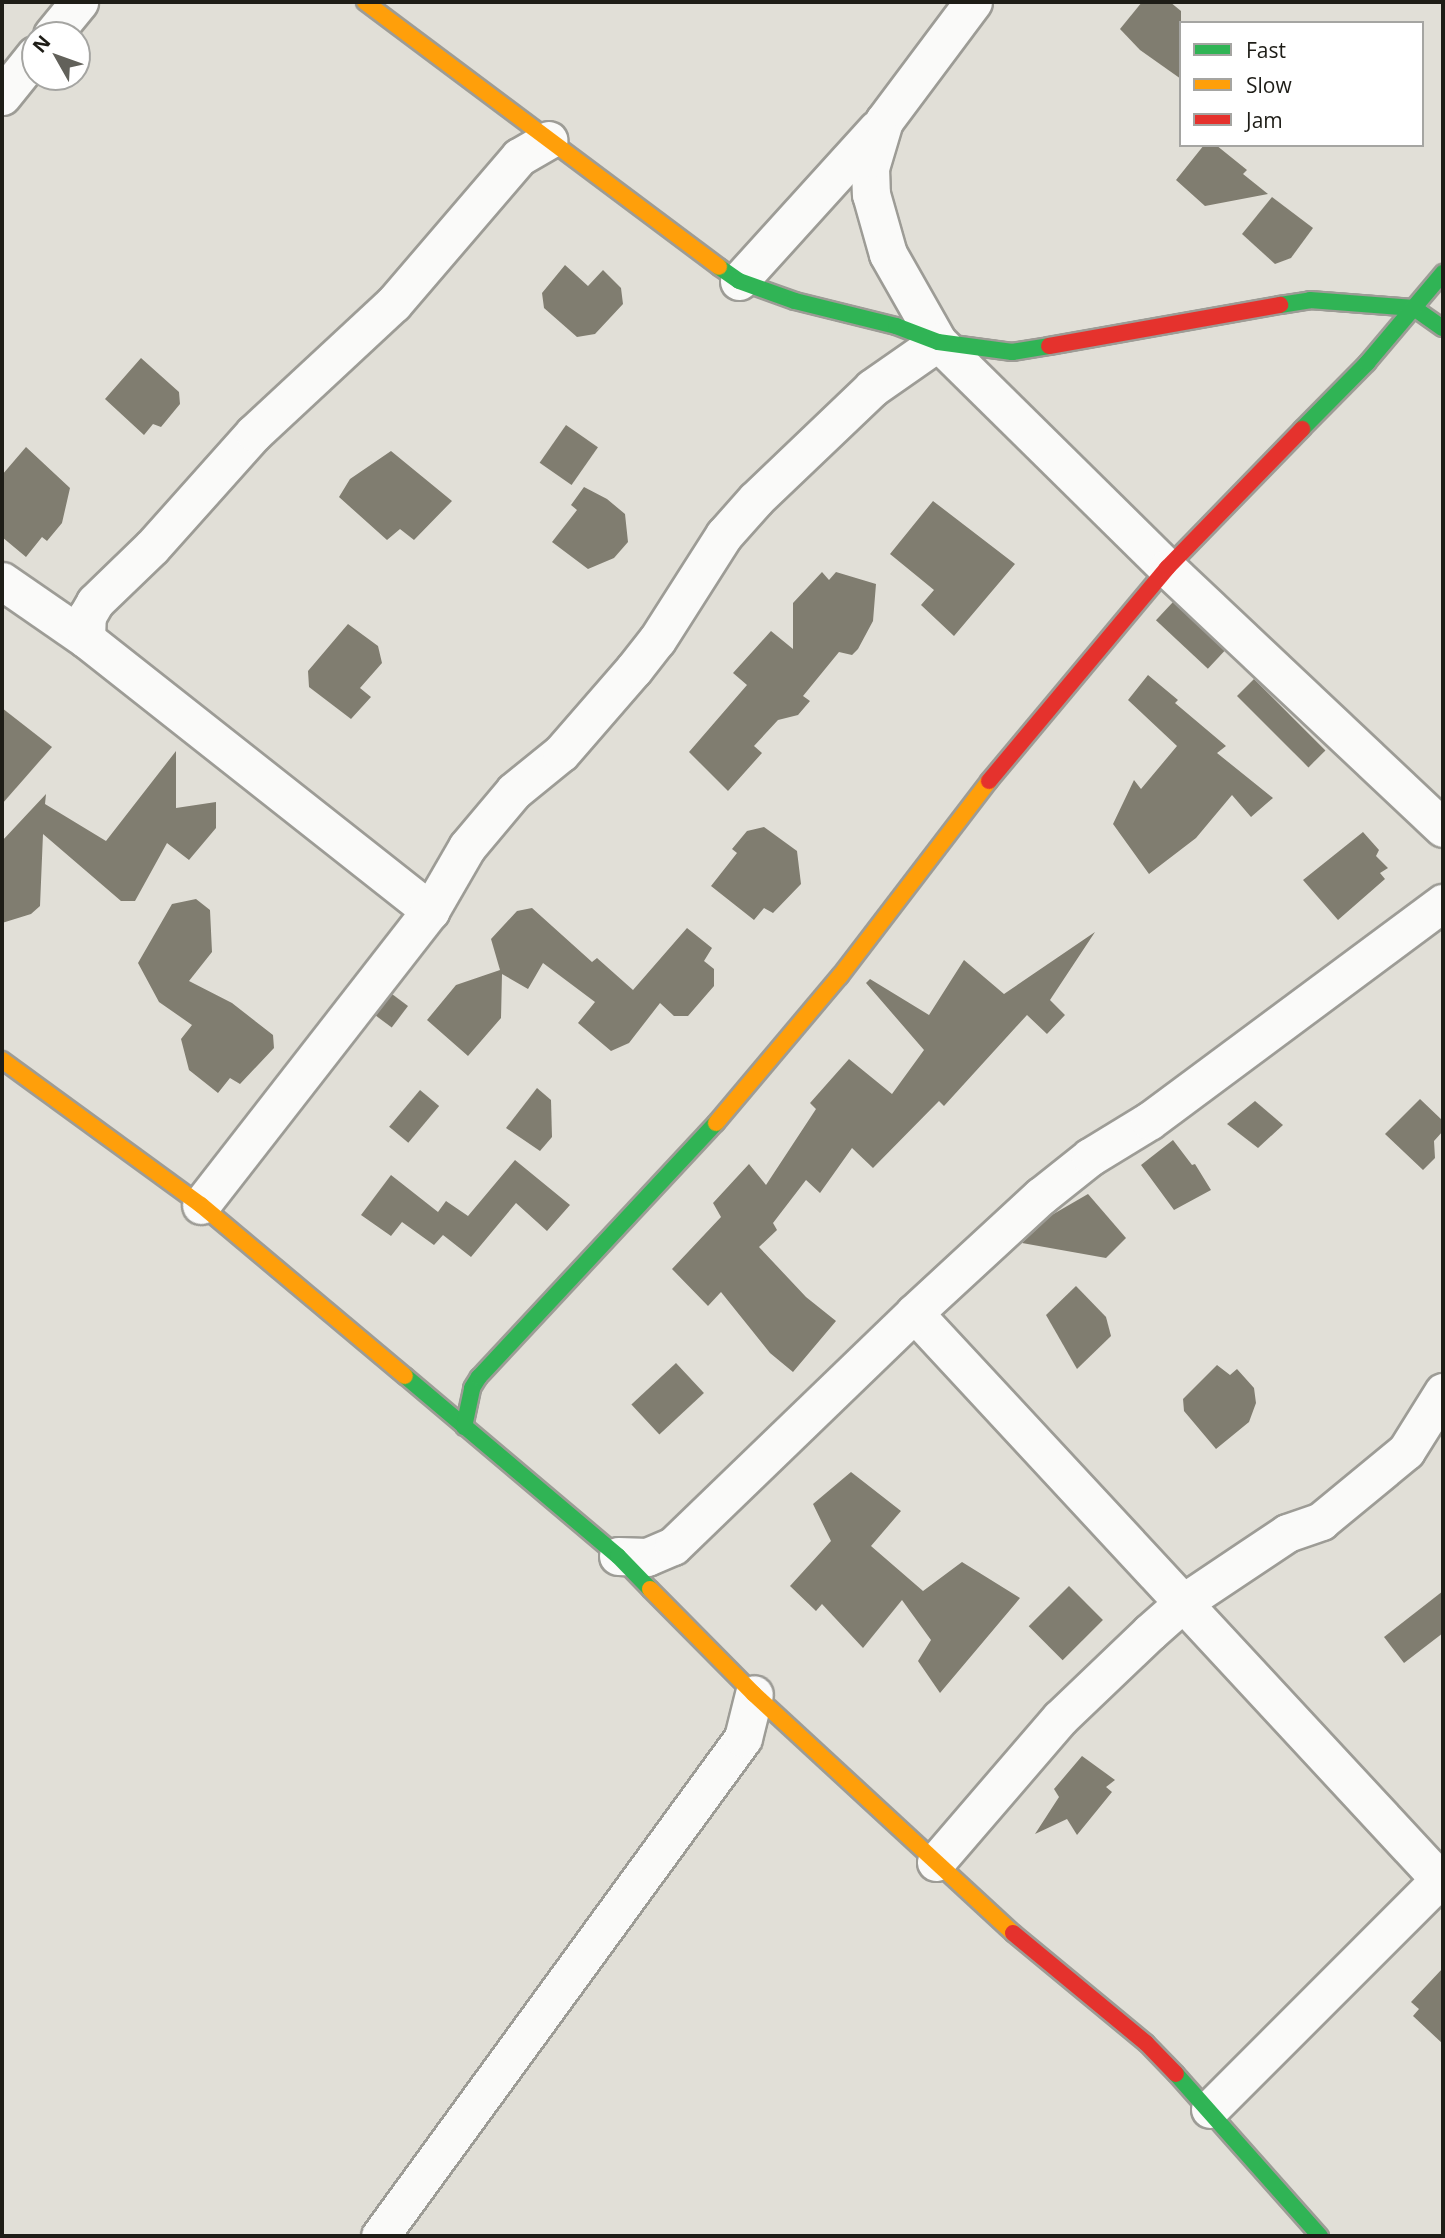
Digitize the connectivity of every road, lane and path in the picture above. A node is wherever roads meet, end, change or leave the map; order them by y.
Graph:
1 (79, 2) edge
2 (365, 2) edge
3 (973, 2) edge
4 (63, 21) edge
5 (21, 72) edge
6 (2, 96) edge
7 (884, 121) junction
8 (549, 140) junction
9 (1443, 273) edge
10 (739, 281) junction
11 (1414, 308) junction
12 (1443, 328) edge
13 (938, 342) junction
14 (1167, 568) junction
15 (2, 581) edge
16 (86, 639) junction
17 (1443, 828) edge
18 (1443, 903) edge
19 (430, 911) junction
20 (2, 1060) edge
21 (201, 1205) junction
22 (914, 1314) junction
23 (1443, 1391) edge
24 (464, 1427) junction
25 (618, 1556) junction
26 (1184, 1602) junction
27 (754, 1694) junction
28 (936, 1861) junction
29 (1442, 1880) edge
30 (1210, 2109) junction
31 (380, 2236) edge
32 (1320, 2236) edge

1 - 4 street
2 - 8 street
3 - 7 street
5 - 6 street
7 - 10 street
7 - 13 street
8 - 10 street
8 - 16 street
9 - 11 street
10 - 13 street
11 - 12 street
11 - 13 street
11 - 14 street
13 - 14 street
13 - 19 street
14 - 17 street
14 - 24 street
15 - 16 street
16 - 19 street
18 - 22 street
19 - 21 street
20 - 21 street
21 - 24 street
22 - 25 street
22 - 26 street
23 - 26 street
24 - 25 street
25 - 27 street
26 - 28 street
26 - 29 street
27 - 28 street
27 - 31 street
28 - 30 street
29 - 30 street
30 - 32 street

